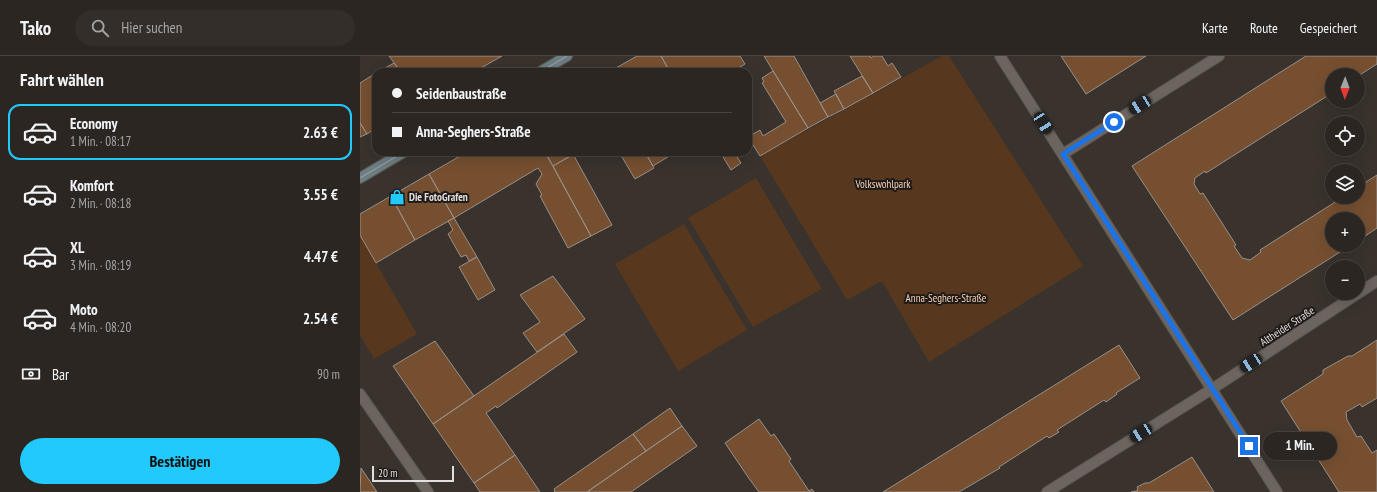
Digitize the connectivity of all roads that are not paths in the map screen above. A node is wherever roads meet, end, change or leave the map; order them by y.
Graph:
1 (567, 56) edge
2 (1000, 56) edge
3 (1219, 56) edge
4 (547, 68) edge
5 (1063, 154) junction
6 (397, 156) edge
7 (360, 178) edge
8 (1377, 281) edge
9 (1212, 389) junction
10 (360, 394) edge
11 (428, 492) edge
12 (1047, 492) edge
13 (1277, 492) edge

1 - 4 street
2 - 5 street
3 - 5 street
5 - 9 street
6 - 7 street
8 - 9 street, Altheider Straße
9 - 12 street, Altheider Straße
9 - 13 street
10 - 11 street

